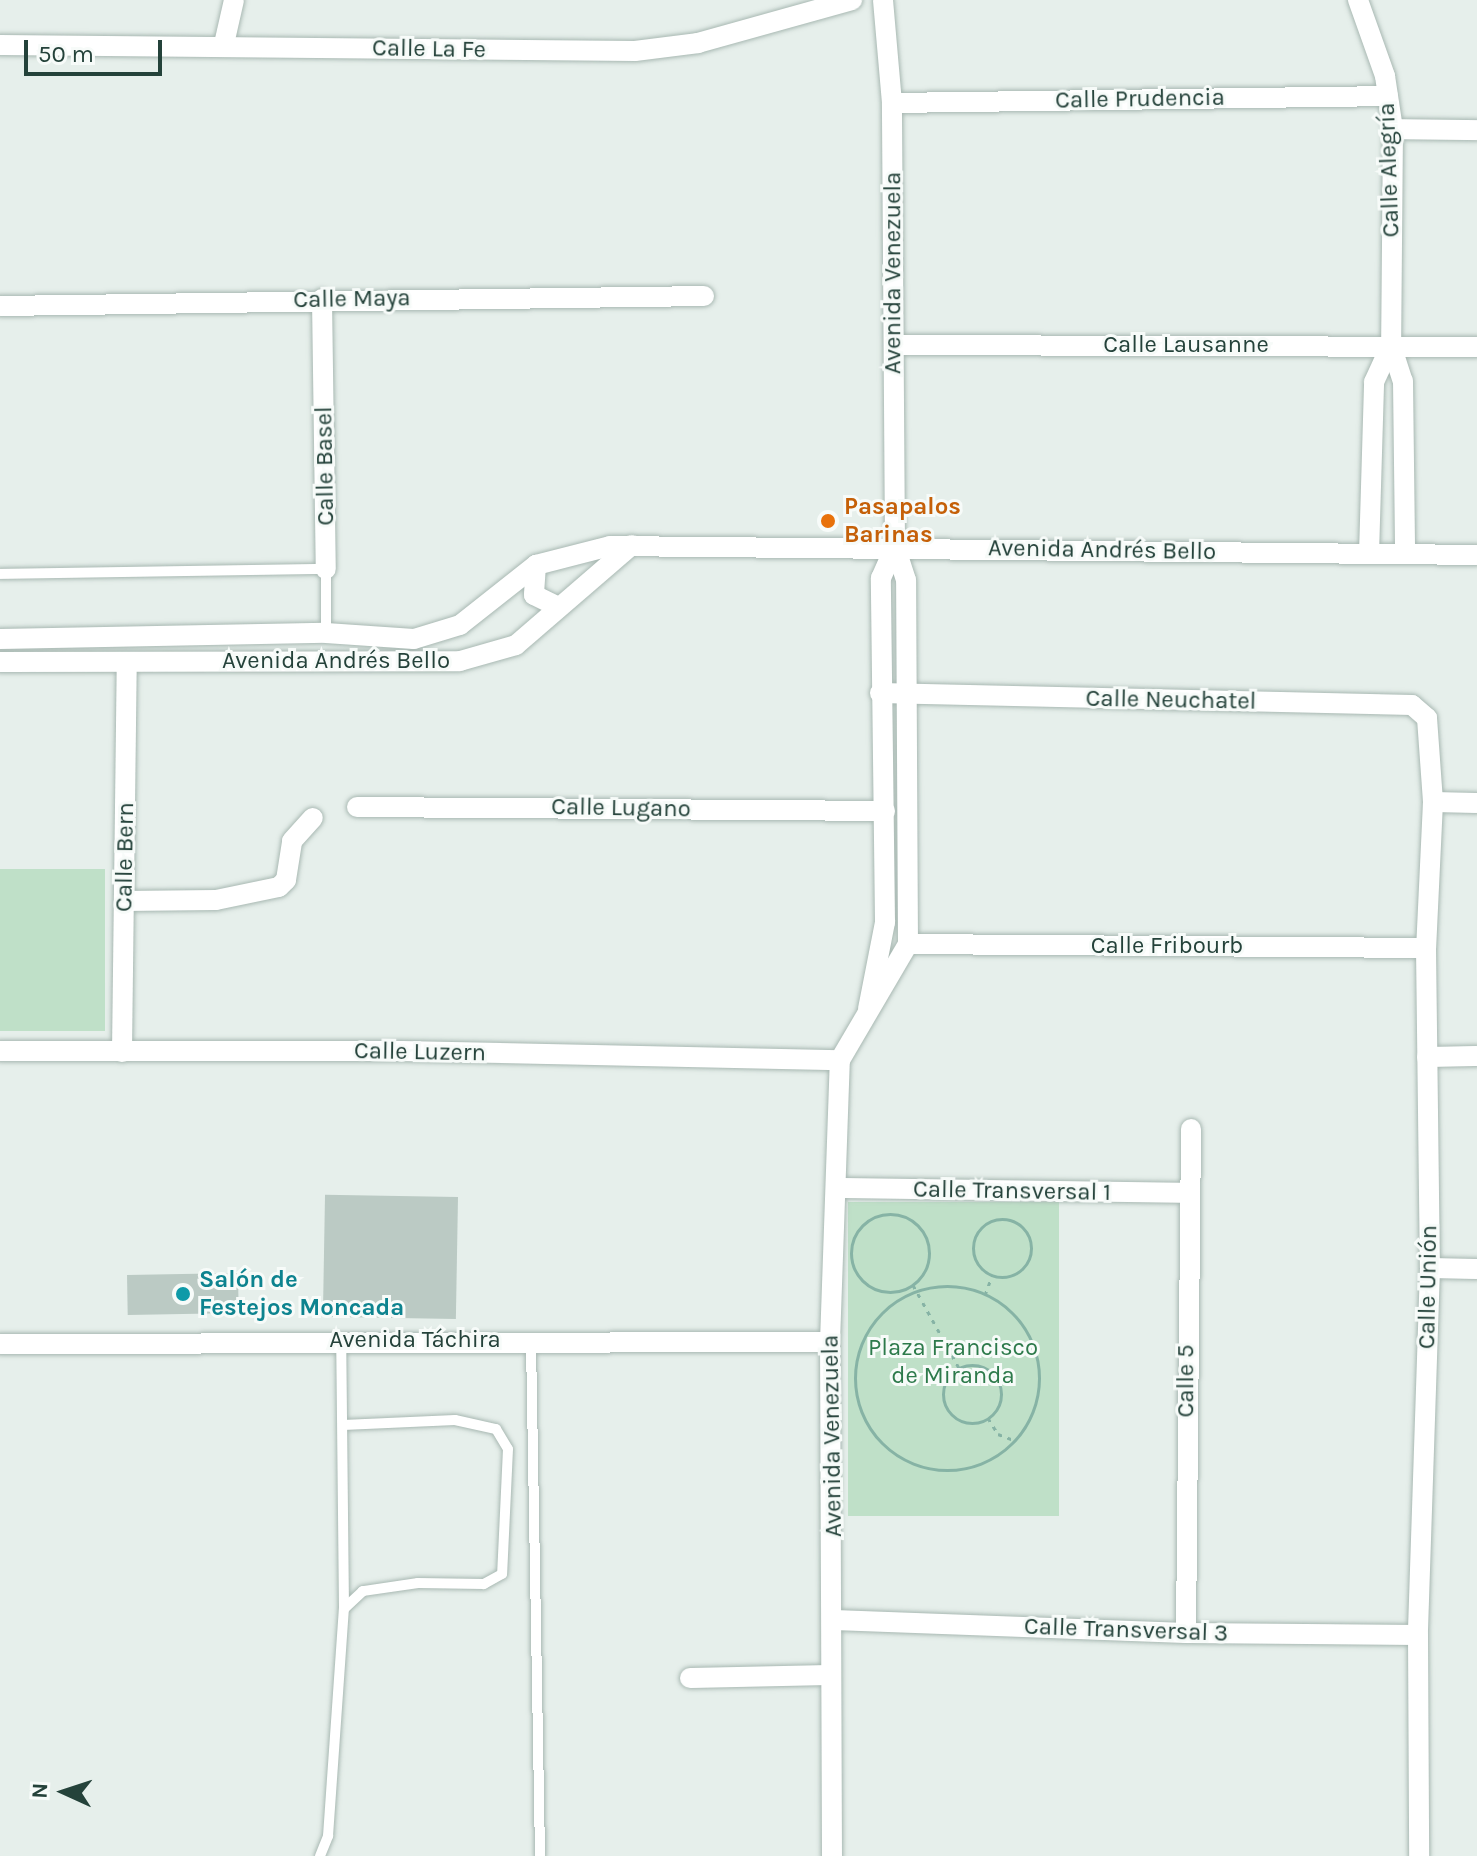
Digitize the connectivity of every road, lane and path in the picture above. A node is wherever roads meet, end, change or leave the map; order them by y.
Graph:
1 (234, 0) edge
2 (852, 0) edge
3 (883, 0) edge
4 (1358, 0) edge
5 (224, 44) junction
6 (0, 45) edge
7 (1388, 96) junction
8 (892, 103) junction
9 (1393, 129) junction
10 (1477, 130) edge
11 (704, 296) dead end
12 (322, 299) junction
13 (0, 306) edge
14 (894, 345) junction
15 (1391, 345) junction
16 (1477, 347) edge
17 (632, 545) junction
18 (895, 546) junction
19 (1369, 554) junction
20 (1405, 554) junction
21 (565, 555) junction
22 (1477, 555) edge
23 (536, 565) junction
24 (326, 569) junction
25 (0, 574) edge
26 (577, 589) junction
27 (557, 606) junction
28 (326, 633) junction
29 (0, 639) edge
30 (0, 662) edge
31 (127, 662) junction
32 (880, 693) junction
33 (909, 694) junction
34 (1427, 718) joint
35 (1433, 802) junction
36 (1477, 803) edge
37 (357, 807) dead end
38 (885, 811) junction
39 (313, 818) dead end
40 (124, 901) junction
41 (908, 944) junction
42 (1426, 948) junction
43 (866, 1023) junction
44 (0, 1051) edge
45 (122, 1052) junction
46 (1477, 1056) edge
47 (1427, 1057) junction
48 (840, 1060) junction
49 (1191, 1129) dead end
50 (836, 1188) junction
51 (1188, 1193) junction
52 (1430, 1268) junction
53 (1477, 1269) edge
54 (992, 1275) junction
55 (913, 1285) junction
56 (917, 1292) junction
57 (985, 1295) junction
58 (341, 1340) junction
59 (531, 1341) junction
60 (830, 1342) junction
61 (0, 1344) edge
62 (959, 1368) junction
63 (988, 1418) junction
64 (343, 1425) junction
65 (1015, 1440) junction
66 (344, 1609) junction
67 (834, 1620) junction
68 (1186, 1633) junction
69 (1418, 1635) junction
70 (830, 1675) junction
71 (690, 1678) dead end
72 (320, 1856) edge
73 (540, 1856) edge
74 (832, 1856) edge
75 (1419, 1856) edge

1 - 5 street
2 - 5 street, Calle La Fe
3 - 8 street, Avenida Venezuela
4 - 7 street, Calle Alegría
5 - 6 street, Calle La Fe
7 - 8 street, Calle Prudencia
7 - 9 street, Calle Alegría
8 - 14 street, Avenida Venezuela
9 - 10 street
9 - 15 street, Calle Alegría
11 - 12 street, Calle Maya
12 - 13 street, Calle Maya
12 - 24 street, Calle Basel
14 - 15 street, Calle Lausanne
14 - 18 street, Avenida Venezuela
15 - 16 street, Calle Lausanne
15 - 19 street, Calle Alegría
15 - 20 street, Calle Alegría
17 - 18 street, Avenida Andrés Bello
17 - 21 street, Avenida Andrés Bello
17 - 26 street, Avenida Andrés Bello
18 - 19 street, Avenida Andrés Bello
18 - 32 street, Avenida Venezuela
18 - 33 street, Avenida Venezuela
19 - 20 street, Avenida Andrés Bello
20 - 22 street, Avenida Andrés Bello
21 - 23 street, Avenida Andrés Bello
21 - 26 street
23 - 27 street
23 - 28 street, Avenida Andrés Bello
24 - 25 lane
24 - 28 lane, Calle Basel
26 - 27 street, Avenida Andrés Bello
27 - 31 street, Avenida Andrés Bello
28 - 29 street, Avenida Andrés Bello
30 - 31 street, Avenida Andrés Bello
31 - 40 street, Calle Bern
32 - 33 street, Calle Neuchatel
32 - 38 street, Avenida Venezuela
33 - 34 street, Calle Neuchatel
33 - 41 street, Avenida Venezuela
34 - 35 street, Calle Unión
35 - 36 street
35 - 42 street, Calle Unión
37 - 38 street, Calle Lugano
38 - 43 street, Avenida Venezuela
39 - 40 street
40 - 45 street, Calle Bern
41 - 42 street, Calle Fribourb
41 - 43 street, Avenida Venezuela
42 - 47 street, Calle Unión
43 - 48 street, Avenida Venezuela
44 - 45 street, Calle Luzern
45 - 48 street, Calle Luzern
46 - 47 street
47 - 52 street, Calle Unión
48 - 50 street, Avenida Venezuela
49 - 51 street, Calle 5
50 - 51 street, Calle Transversal 1
50 - 60 street, Avenida Venezuela
51 - 68 street, Calle 5
52 - 53 street
52 - 69 street, Calle Unión
54 - 54 path
54 - 57 path
55 - 55 path
55 - 56 path
56 - 57 path
56 - 62 path
56 - 65 path
57 - 65 path
58 - 59 street, Avenida Táchira
58 - 61 street, Avenida Táchira
58 - 64 lane
59 - 60 street, Avenida Táchira
59 - 73 lane
60 - 67 street, Avenida Venezuela
62 - 63 path
62 - 63 path
63 - 65 path
64 - 66 lane
64 - 66 lane
66 - 72 lane
67 - 68 street, Calle Transversal 3
67 - 70 street, Avenida Venezuela
68 - 69 street, Calle Transversal 3
69 - 75 street, Calle Unión
70 - 71 street
70 - 74 street, Avenida Venezuela

